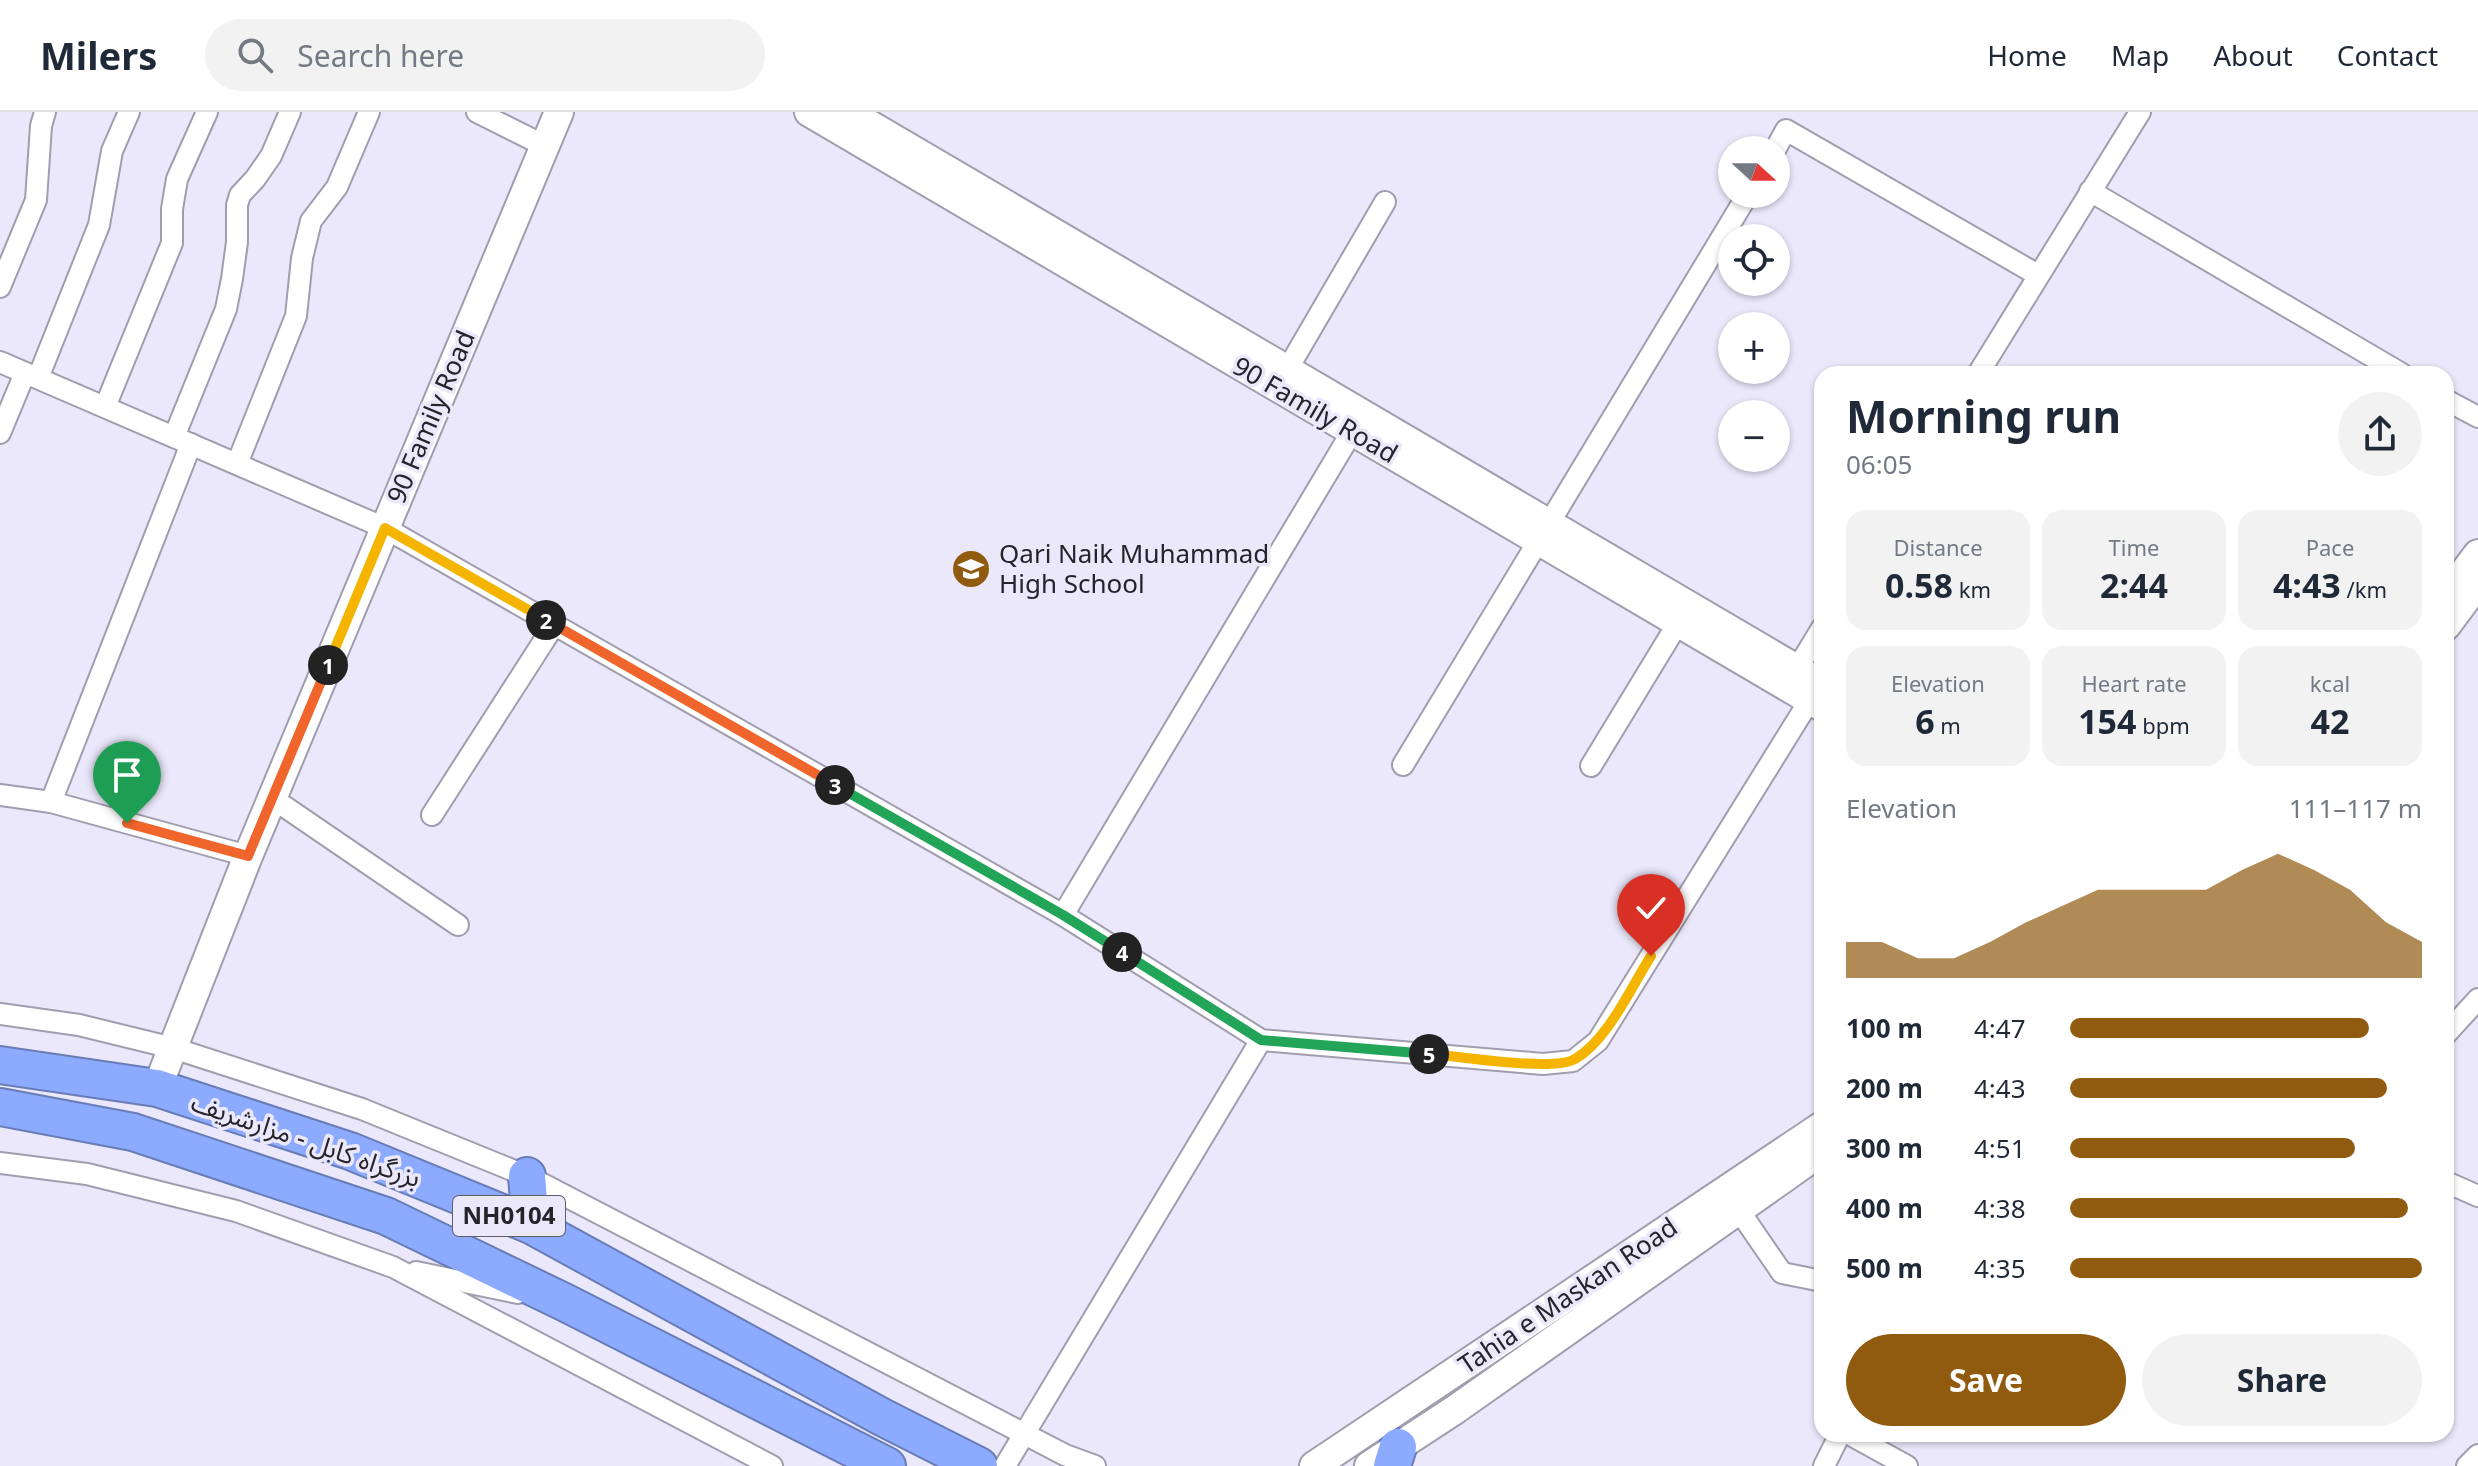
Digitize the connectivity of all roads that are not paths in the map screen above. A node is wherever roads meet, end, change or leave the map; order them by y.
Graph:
1 (45, 112) edge
2 (129, 112) edge
3 (207, 112) edge
4 (290, 112) edge
5 (369, 112) edge
6 (477, 112) edge
7 (559, 112) edge
8 (809, 112) edge
9 (848, 112) edge
10 (2140, 112) edge
11 (1783, 136) edge
12 (545, 146) junction
13 (2090, 191) junction
14 (1385, 202) dead end
15 (1740, 208) edge
16 (2038, 275) junction
17 (0, 287) edge
18 (0, 362) edge
19 (1983, 366) edge
20 (2388, 366) edge
21 (1287, 370) junction
22 (32, 375) junction
23 (2454, 404) edge
24 (105, 407) junction
25 (2478, 417) edge
26 (1358, 422) junction
27 (0, 433) edge
28 (182, 440) junction
29 (237, 464) junction
30 (385, 528) junction
31 (1543, 534) junction
32 (2478, 554) edge
33 (2478, 583) edge
34 (2454, 585) edge
35 (2454, 615) edge
36 (1678, 623) junction
37 (554, 625) junction
38 (1814, 689) edge
39 (1403, 765) dead end
40 (1591, 766) dead end
41 (0, 795) edge
42 (272, 798) junction
43 (51, 802) junction
44 (432, 815) dead end
45 (248, 856) junction
46 (1063, 915) junction
47 (458, 925) dead end
48 (2478, 999) edge
49 (0, 1014) edge
50 (2454, 1025) edge
51 (1261, 1040) junction
52 (173, 1048) junction
53 (0, 1065) edge
54 (157, 1088) junction
55 (0, 1107) edge
56 (1814, 1131) edge
57 (1814, 1157) edge
58 (0, 1163) edge
59 (527, 1176) junction
60 (2454, 1186) edge
61 (2478, 1196) edge
62 (1738, 1209) junction
63 (531, 1225) junction
64 (393, 1267) junction
65 (1814, 1279) edge
66 (564, 1302) junction
67 (1024, 1434) junction
68 (1836, 1442) edge
69 (1864, 1442) edge
70 (2478, 1455) edge
71 (1386, 1460) edge
72 (772, 1466) edge
73 (887, 1466) edge
74 (979, 1466) edge
75 (1005, 1466) edge
76 (1095, 1466) edge
77 (1314, 1466) edge
78 (1824, 1466) edge
79 (1907, 1466) edge
80 (2467, 1466) edge

1 - 17 street
2 - 22 street
3 - 24 street
4 - 28 street
5 - 29 street
6 - 12 street
7 - 12 street, 90 Family Road
8 - 26 street, 90 Family Road
9 - 21 street, 90 Family Road
10 - 13 street
11 - 16 street
12 - 30 street, 90 Family Road
13 - 16 street
13 - 20 street
14 - 21 street
15 - 31 street
16 - 19 street
18 - 22 street
21 - 26 street, 90 Family Road
22 - 24 street
22 - 27 street
23 - 25 street
24 - 28 street
26 - 31 street, 90 Family Road
26 - 46 street
28 - 29 street
28 - 43 street
29 - 30 street
30 - 37 street
30 - 42 street, 90 Family Road
31 - 36 street, 90 Family Road
31 - 38 street, 90 Family Road
31 - 39 street
32 - 34 street
33 - 35 street
36 - 38 street, 90 Family Road
36 - 40 street
37 - 44 street
37 - 46 street
38 - 51 street
41 - 43 street
42 - 45 street, 90 Family Road
42 - 47 street
43 - 45 street
45 - 52 street, 90 Family Road
46 - 51 street
48 - 50 street
49 - 52 street
51 - 67 street
52 - 54 street, 90 Family Road
52 - 59 street
53 - 54 highway, بزرگراه کابل - مزارشریف / NH0104
54 - 63 highway, بزرگراه کابل - مزارشریف / NH0104
55 - 66 highway, بزرگراه کابل - مزارشریف / NH0104
56 - 77 street, Tahia e Maskan Road
57 - 62 street, Tahia e Maskan Road
58 - 64 street
59 - 63 highway
59 - 67 street
60 - 61 street
62 - 65 street
62 - 71 street, Tahia e Maskan Road
63 - 74 highway, بزرگراه کابل - مزارشریف / NH0104
64 - 66 street
64 - 72 street
66 - 73 highway, بزرگراه کابل - مزارشریف / NH0104
67 - 75 street
67 - 76 street
68 - 78 street
69 - 79 street
70 - 80 street

